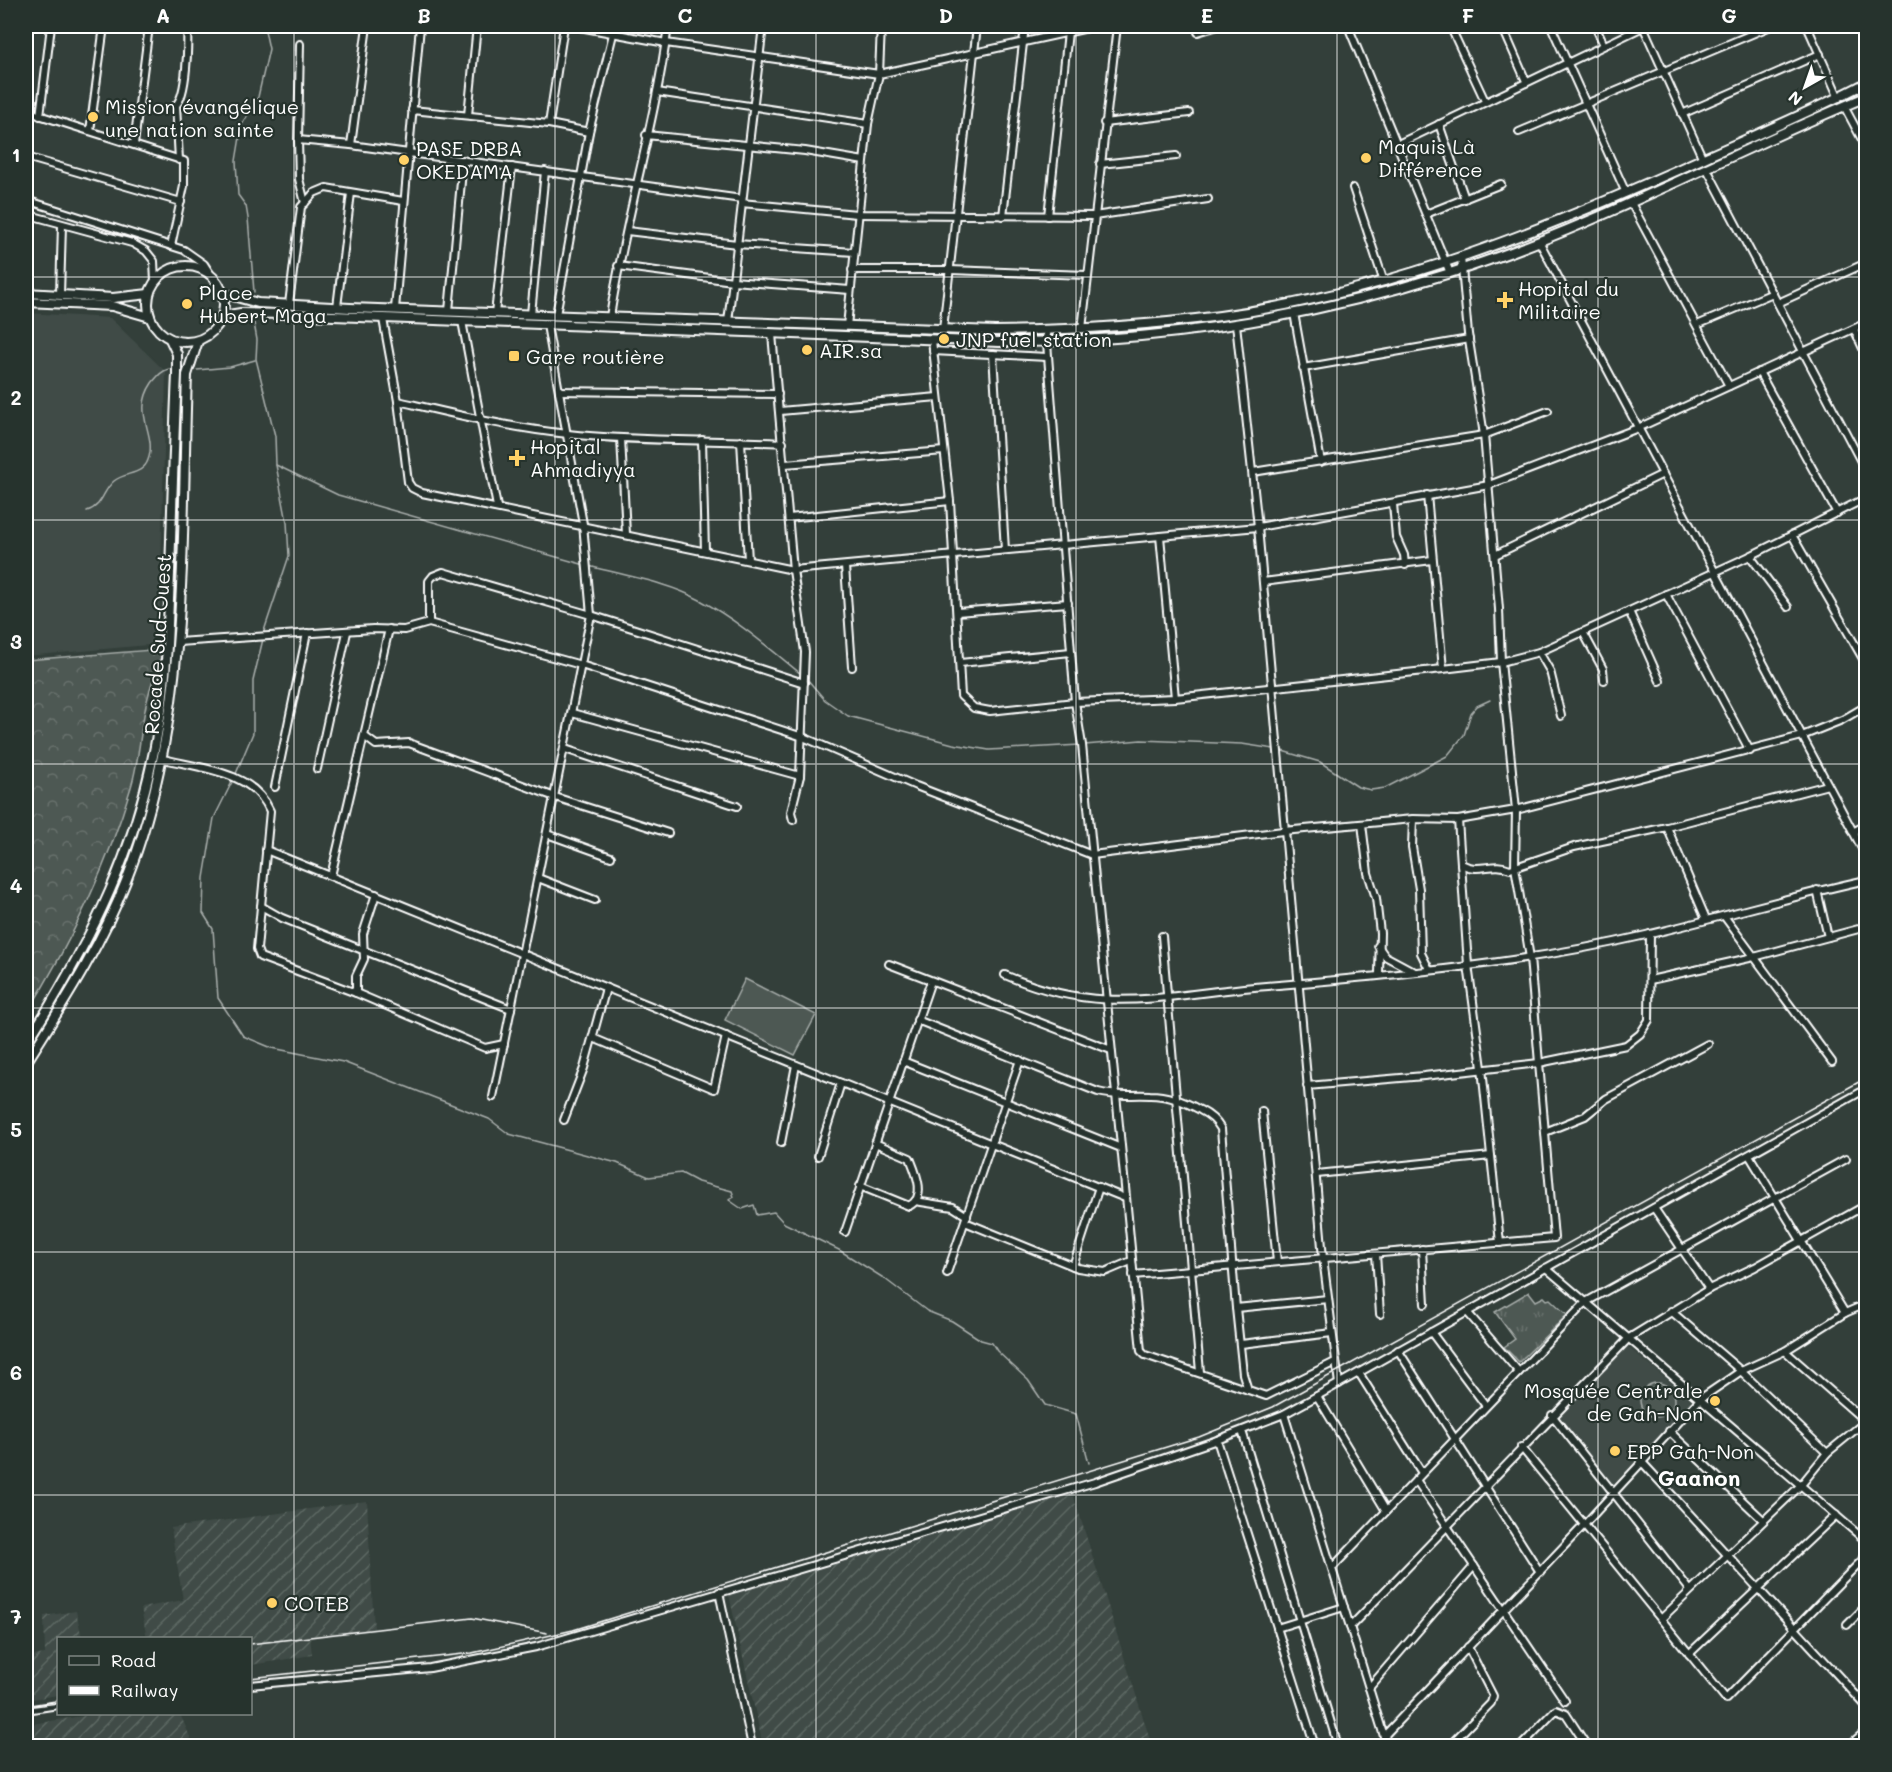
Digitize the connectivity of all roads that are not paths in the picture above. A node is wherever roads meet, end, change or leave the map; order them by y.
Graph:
1 (51, 26) edge
2 (104, 26) edge
3 (149, 26) edge
4 (187, 26) edge
5 (367, 26) edge
6 (420, 26) edge
7 (477, 26) edge
8 (564, 26) edge
9 (574, 26) edge
10 (668, 26) edge
11 (763, 26) edge
12 (881, 26) edge
13 (977, 26) edge
14 (1025, 26) edge
15 (1097, 26) edge
16 (1117, 26) edge
17 (1218, 26) edge
18 (1348, 26) edge
19 (1450, 26) edge
20 (1502, 26) edge
21 (1551, 26) edge
22 (1595, 26) edge
23 (1644, 26) edge
24 (1772, 26) edge
25 (1808, 26) edge
26 (1068, 32) junction
27 (1198, 32) dead end
28 (613, 34) junction
29 (666, 43) junction
30 (1023, 43) junction
31 (300, 44) dead end
32 (1604, 45) junction
33 (974, 53) junction
34 (1820, 54) junction
35 (758, 57) junction
36 (1566, 62) junction
37 (1662, 70) junction
38 (879, 74) junction
39 (1526, 81) junction
40 (1866, 83) edge
41 (657, 92) junction
42 (1866, 97) edge
43 (1839, 98) junction
44 (1485, 101) junction
45 (1586, 102) junction
46 (752, 107) junction
47 (1845, 108) junction
48 (412, 110) junction
49 (26, 111) edge
50 (1189, 113) dead end
51 (1682, 114) junction
52 (468, 115) junction
53 (40, 116) junction
54 (1104, 123) junction
55 (549, 124) junction
56 (868, 124) junction
57 (1439, 124) junction
58 (90, 131) junction
59 (589, 132) junction
60 (1519, 132) dead end
61 (646, 135) junction
62 (298, 140) junction
63 (134, 144) junction
64 (1398, 144) junction
65 (351, 145) junction
66 (748, 145) junction
67 (1866, 147) edge
68 (408, 152) junction
69 (1176, 156) dead end
70 (26, 157) edge
71 (1703, 159) junction
72 (179, 160) junction
73 (463, 160) junction
74 (864, 160) junction
75 (1100, 164) junction
76 (512, 167) junction
77 (1707, 169) junction
78 (545, 171) junction
79 (580, 176) junction
80 (637, 184) junction
81 (1501, 184) dead end
82 (1353, 188) dead end
83 (351, 193) junction
84 (1626, 193) junction
85 (1208, 199) dead end
86 (1465, 199) junction
87 (26, 200) edge
88 (403, 201) junction
89 (742, 201) junction
90 (181, 202) junction
91 (304, 203) junction
92 (1631, 204) junction
93 (26, 214) edge
94 (857, 214) junction
95 (1426, 214) junction
96 (955, 215) junction
97 (1003, 216) junction
98 (1048, 216) junction
99 (1094, 216) junction
100 (62, 225) junction
101 (627, 231) junction
102 (1539, 241) junction
103 (737, 244) junction
104 (171, 246) junction
105 (854, 252) junction
106 (1461, 257) junction
107 (1447, 262) junction
108 (1866, 263) edge
109 (618, 266) junction
110 (1463, 269) junction
111 (852, 270) junction
112 (950, 270) junction
113 (1450, 273) junction
114 (1088, 275) junction
115 (213, 278) junction
116 (733, 281) junction
117 (155, 282) junction
118 (1384, 282) junction
119 (850, 290) junction
120 (222, 292) junction
121 (26, 293) edge
122 (1773, 293) junction
123 (149, 294) junction
124 (60, 295) junction
125 (26, 302) edge
126 (1778, 303) junction
127 (289, 304) junction
128 (337, 307) junction
129 (395, 309) junction
130 (448, 311) junction
131 (1294, 312) junction
132 (495, 313) junction
133 (531, 314) junction
134 (556, 315) junction
135 (222, 316) junction
136 (150, 317) junction
137 (610, 317) junction
138 (383, 319) junction
139 (462, 321) junction
140 (728, 322) junction
141 (1866, 323) edge
142 (1236, 324) junction
143 (547, 325) junction
144 (1697, 325) junction
145 (847, 326) junction
146 (943, 329) junction
147 (1082, 329) junction
148 (1854, 329) junction
149 (1046, 330) junction
150 (772, 334) junction
151 (170, 339) junction
152 (1469, 339) junction
153 (198, 340) junction
154 (932, 340) junction
155 (1046, 342) junction
156 (933, 351) junction
157 (1803, 351) junction
158 (993, 354) junction
159 (1866, 355) edge
160 (1047, 357) junction
161 (1303, 368) junction
162 (1759, 372) junction
163 (1729, 386) junction
164 (559, 391) junction
165 (778, 394) junction
166 (938, 398) junction
167 (398, 401) junction
168 (780, 411) junction
169 (1548, 411) dead end
170 (481, 420) junction
171 (1638, 428) junction
172 (567, 434) junction
173 (1484, 435) junction
174 (621, 438) junction
175 (702, 440) junction
176 (741, 441) junction
177 (783, 443) junction
178 (944, 451) junction
179 (1321, 462) junction
180 (785, 464) junction
181 (1866, 471) edge
182 (1253, 472) junction
183 (1663, 474) junction
184 (1488, 485) junction
185 (1427, 495) junction
186 (1866, 498) edge
187 (950, 501) junction
188 (1393, 504) junction
189 (497, 507) junction
190 (1837, 513) junction
191 (789, 518) junction
192 (583, 524) junction
193 (1258, 527) junction
194 (626, 534) junction
195 (1792, 535) junction
196 (1160, 536) junction
197 (1064, 546) junction
198 (1005, 550) junction
199 (705, 551) junction
200 (953, 555) junction
201 (1495, 555) junction
202 (1749, 556) junction
203 (748, 560) junction
204 (1432, 560) junction
205 (1405, 565) junction
206 (844, 566) junction
207 (793, 570) junction
208 (1714, 572) junction
209 (1263, 582) junction
210 (1666, 594) junction
211 (1068, 603) junction
212 (1788, 607) dead end
213 (1629, 611) junction
214 (957, 612) junction
215 (591, 615) junction
216 (429, 623) junction
217 (389, 629) junction
218 (347, 632) junction
219 (1583, 632) junction
220 (307, 633) junction
221 (178, 642) junction
222 (1071, 652) junction
223 (1539, 652) junction
224 (1501, 662) junction
225 (960, 663) junction
226 (1866, 664) edge
227 (581, 665) junction
228 (852, 667) dead end
229 (1443, 669) junction
230 (1605, 680) dead end
231 (1660, 681) dead end
232 (804, 683) junction
233 (1272, 689) junction
234 (1175, 698) junction
235 (1075, 702) junction
236 (1866, 706) edge
237 (572, 712) junction
238 (1561, 716) dead end
239 (364, 736) junction
240 (1802, 736) junction
241 (803, 737) junction
242 (565, 749) junction
243 (1750, 751) junction
244 (163, 759) junction
245 (317, 769) dead end
246 (800, 776) junction
247 (1828, 785) junction
248 (275, 787) dead end
249 (555, 797) junction
250 (737, 806) dead end
251 (1516, 810) junction
252 (1413, 819) junction
253 (793, 820) dead end
254 (1458, 820) junction
255 (1362, 824) junction
256 (1866, 825) edge
257 (1667, 827) junction
258 (1283, 831) junction
259 (668, 832) dead end
260 (1853, 832) junction
261 (548, 834) junction
262 (266, 850) junction
263 (1092, 855) junction
264 (1866, 856) edge
265 (611, 857) dead end
266 (1461, 864) junction
267 (1515, 867) junction
268 (331, 876) junction
269 (538, 878) junction
270 (1866, 880) edge
271 (1817, 891) junction
272 (376, 894) junction
273 (595, 900) dead end
274 (261, 906) junction
275 (1724, 915) junction
276 (1706, 920) junction
277 (1866, 927) edge
278 (1650, 934) junction
279 (1162, 936) dead end
280 (1828, 937) junction
281 (1378, 946) junction
282 (363, 950) junction
283 (523, 954) junction
284 (1754, 957) junction
285 (1530, 958) junction
286 (889, 964) dead end
287 (1468, 965) junction
288 (1429, 969) junction
289 (1413, 971) junction
290 (1379, 974) junction
291 (1005, 975) dead end
292 (1650, 980) junction
293 (931, 981) junction
294 (1298, 985) junction
295 (606, 988) junction
296 (356, 993) junction
297 (1167, 998) junction
298 (1106, 999) junction
299 (511, 1009) junction
300 (917, 1020) junction
301 (726, 1036) junction
302 (593, 1038) junction
303 (26, 1044) edge
304 (504, 1044) junction
305 (1708, 1044) dead end
306 (1111, 1050) junction
307 (1020, 1060) junction
308 (903, 1061) junction
309 (1832, 1062) dead end
310 (26, 1063) edge
311 (1539, 1063) junction
312 (796, 1065) junction
313 (1482, 1068) junction
314 (841, 1083) junction
315 (1307, 1086) junction
316 (1866, 1089) edge
317 (493, 1097) dead end
318 (1116, 1097) junction
319 (1176, 1099) junction
320 (889, 1102) junction
321 (1006, 1102) junction
322 (1262, 1111) dead end
323 (564, 1120) dead end
324 (1545, 1132) junction
325 (781, 1143) dead end
326 (875, 1143) junction
327 (991, 1144) junction
328 (1120, 1148) junction
329 (1749, 1155) junction
330 (818, 1156) dead end
331 (1491, 1156) junction
332 (1846, 1159) dead end
333 (1317, 1174) junction
334 (860, 1186) junction
335 (1099, 1187) junction
336 (1775, 1197) junction
337 (1125, 1198) junction
338 (915, 1202) junction
339 (1866, 1205) edge
340 (1654, 1208) junction
341 (966, 1219) junction
342 (844, 1232) dead end
343 (1803, 1240) junction
344 (1500, 1242) junction
345 (1681, 1248) junction
346 (1422, 1250) junction
347 (1376, 1254) junction
348 (1323, 1258) junction
349 (1131, 1260) junction
350 (1277, 1262) junction
351 (1072, 1266) junction
352 (1232, 1266) junction
353 (1546, 1268) junction
354 (1191, 1270) junction
355 (947, 1273) dead end
356 (1133, 1275) junction
357 (1708, 1289) junction
358 (1328, 1299) junction
359 (1586, 1302) junction
360 (1425, 1304) dead end
361 (1866, 1304) edge
362 (1236, 1308) junction
363 (1671, 1311) junction
364 (1467, 1312) junction
365 (1845, 1313) junction
366 (1380, 1314) dead end
367 (1431, 1332) junction
368 (1332, 1333) junction
369 (1629, 1338) junction
370 (1241, 1344) junction
371 (1398, 1350) junction
372 (1785, 1351) junction
373 (1335, 1362) junction
374 (1741, 1371) junction
375 (1200, 1372) junction
376 (1519, 1372) junction
377 (1359, 1373) junction
378 (1339, 1384) junction
379 (1248, 1390) junction
380 (1317, 1396) junction
381 (1700, 1399) junction
382 (1486, 1406) junction
383 (1284, 1414) junction
384 (1552, 1415) junction
385 (1866, 1421) edge
386 (1669, 1431) junction
387 (1243, 1434) dead end
388 (1217, 1440) junction
389 (1455, 1440) junction
390 (1521, 1447) junction
391 (1827, 1453) junction
392 (1641, 1461) junction
393 (1422, 1473) junction
394 (1416, 1480) junction
395 (1801, 1485) junction
396 (1486, 1488) junction
397 (1613, 1494) junction
398 (1386, 1511) junction
399 (1836, 1515) junction
400 (1763, 1520) junction
401 (1584, 1525) junction
402 (1448, 1526) junction
403 (1866, 1541) edge
404 (1727, 1554) junction
405 (1866, 1556) edge
406 (1474, 1566) junction
407 (1332, 1568) junction
408 (1540, 1572) junction
409 (1758, 1589) junction
410 (1690, 1590) junction
411 (719, 1592) junction
412 (1344, 1606) junction
413 (1866, 1606) edge
414 (1504, 1611) junction
415 (1661, 1619) junction
416 (1299, 1620) junction
417 (1847, 1625) dead end
418 (1350, 1627) junction
419 (1277, 1628) junction
420 (1796, 1628) junction
421 (1468, 1647) junction
422 (1689, 1654) junction
423 (252, 1685) edge
424 (1369, 1688) junction
425 (1565, 1701) dead end
426 (57, 1705) edge
427 (1866, 1706) edge
428 (26, 1710) edge
429 (1866, 1731) edge
430 (1384, 1736) junction
431 (1529, 1739) junction
432 (752, 1746) edge
433 (1315, 1746) edge
434 (1338, 1746) edge
435 (1387, 1746) edge
436 (1449, 1746) edge
437 (1521, 1746) edge
438 (1534, 1746) edge
439 (1587, 1746) edge
440 (1848, 1746) edge

1 - 53 street
2 - 58 street
3 - 63 street
4 - 72 street
5 - 65 street
6 - 48 street
7 - 52 street
8 - 55 street
9 - 28 street
10 - 29 street
11 - 35 street
12 - 38 street
13 - 33 street
14 - 30 street
15 - 26 street
16 - 54 street
17 - 27 street
18 - 64 street
19 - 44 street
20 - 39 street
21 - 36 street
22 - 32 street
23 - 32 street
23 - 37 street
24 - 37 street
25 - 34 street
26 - 30 street
26 - 98 street
28 - 29 street
28 - 59 street
29 - 35 street
29 - 41 street
30 - 33 street
30 - 97 street
31 - 62 street
32 - 36 street
33 - 38 street
33 - 96 street
34 - 43 street
34 - 51 street
35 - 38 street
35 - 46 street
36 - 39 street
36 - 45 street
37 - 45 street
37 - 51 street
38 - 56 street
39 - 44 street
40 - 43 main road
41 - 46 street
41 - 61 street
42 - 47 main road
43 - 71 main road
44 - 57 street
45 - 60 street
45 - 84 street
46 - 56 street
46 - 66 street
47 - 67 street
47 - 77 main road
48 - 52 street
48 - 68 street
49 - 53 street
50 - 54 street
51 - 71 street
52 - 55 street
53 - 58 street
54 - 75 street
55 - 59 street
56 - 74 street
57 - 64 street
57 - 86 street
58 - 63 street
59 - 79 street
61 - 66 street
61 - 80 street
62 - 65 street
62 - 91 street
63 - 72 street
64 - 95 street
65 - 68 street
66 - 74 street
66 - 89 street
68 - 73 street
68 - 88 street
69 - 75 street
70 - 90 street
71 - 84 main road
72 - 90 street
73 - 76 street
73 - 130 street
74 - 94 street
75 - 99 street
76 - 78 street
76 - 132 street
77 - 92 main road
77 - 122 street
78 - 79 street
78 - 133 street
79 - 80 street
79 - 134 street
80 - 89 street
80 - 101 street
81 - 86 street
82 - 118 street
83 - 88 street
83 - 91 street
83 - 128 street
84 - 106 main road
85 - 99 street
86 - 95 street
87 - 104 street
88 - 129 street
89 - 94 street
89 - 103 street
90 - 104 street
91 - 127 street
92 - 102 main road
92 - 144 street
93 - 100 street
94 - 96 street
94 - 105 street
95 - 107 street
96 - 97 street
96 - 112 street
97 - 98 street
98 - 99 street
99 - 114 street
100 - 117 street
100 - 124 street
101 - 103 street
101 - 109 street
102 - 110 main road
102 - 171 street
103 - 105 street
103 - 116 street
104 - 115 street
105 - 111 street
106 - 107 main road
106 - 110 street
107 - 113 street
107 - 118 main road
108 - 126 street
109 - 116 street
109 - 137 street
110 - 113 main road
110 - 152 street
111 - 112 street
111 - 119 street
112 - 114 street
112 - 146 street
113 - 131 main road
114 - 147 street
115 - 117 main road
115 - 120 main road
116 - 119 street
116 - 140 street
117 - 123 main road
118 - 147 main road
119 - 145 street
120 - 127 main road
120 - 135 main road
121 - 124 main road
122 - 126 street
122 - 144 street
123 - 124 main road
123 - 136 main road
125 - 136 main road
126 - 157 street
127 - 128 main road
128 - 129 main road
129 - 130 main road
130 - 132 main road
131 - 142 main road
131 - 161 street
132 - 133 main road
133 - 134 main road
134 - 137 main road
135 - 138 main road
135 - 153 main road
136 - 151 main road
137 - 140 main road
138 - 139 main road
138 - 167 street
139 - 143 main road
139 - 170 street
140 - 145 main road
141 - 148 street
142 - 155 main road
142 - 182 street
143 - 150 main road
143 - 164 street
144 - 163 street
145 - 146 main road
146 - 149 main road
147 - 149 main road
148 - 157 street
148 - 159 street
149 - 155 street
150 - 154 main road
150 - 165 street
151 - 153 main road
151 - 303 main road, Rocade Sud-Ouest
152 - 161 street
152 - 173 street
153 - 221 main road, Rocade Sud-Ouest
154 - 155 main road
154 - 156 street
155 - 160 street
156 - 158 street
156 - 166 street
157 - 162 street
157 - 181 street
158 - 160 street
158 - 198 street
160 - 197 street
161 - 179 street
162 - 163 street
162 - 190 street
163 - 171 street
164 - 165 street
164 - 172 street
165 - 168 street
166 - 168 street
166 - 178 street
167 - 170 street
167 - 189 street
168 - 177 street
169 - 173 street
170 - 172 street
170 - 189 street
171 - 183 street
171 - 184 street
172 - 174 street
172 - 192 street
173 - 179 street
173 - 184 street
174 - 175 street
174 - 194 street
175 - 176 street
175 - 199 street
176 - 177 street
176 - 203 street
177 - 180 street
178 - 180 street
178 - 187 street
179 - 182 street
180 - 191 street
182 - 193 street
183 - 201 street
183 - 208 street
184 - 185 street
184 - 201 street
185 - 188 street
185 - 204 street
186 - 190 street
187 - 191 street
187 - 200 street
188 - 193 street
188 - 205 street
189 - 192 street
190 - 195 street
191 - 207 street
192 - 194 street
192 - 215 street
193 - 196 street
193 - 209 street
194 - 199 street
195 - 202 street
195 - 226 street
196 - 197 street
196 - 234 street
197 - 198 street
197 - 211 street
198 - 200 street
199 - 203 street
200 - 206 street
200 - 214 street
201 - 224 street
202 - 208 street
202 - 212 street
203 - 207 street
204 - 205 street
204 - 229 street
205 - 209 street
206 - 207 street
206 - 228 street
207 - 232 street
208 - 210 street
208 - 240 street
209 - 233 street
210 - 213 street
210 - 243 street
211 - 214 street
211 - 222 street
213 - 219 street
213 - 231 street
214 - 225 street
215 - 216 street
215 - 227 street
215 - 232 street
216 - 217 street
216 - 227 street
217 - 218 street
217 - 239 street
218 - 220 street
218 - 245 street
219 - 223 street
219 - 230 street
220 - 221 street
220 - 248 street
221 - 244 main road, Rocade Sud-Ouest
222 - 225 street
222 - 235 street
223 - 224 street
223 - 238 street
224 - 229 street
224 - 251 street
225 - 235 street
227 - 237 street
227 - 241 street
229 - 233 street
232 - 241 street
233 - 234 street
233 - 258 street
234 - 235 street
235 - 263 street
236 - 240 street
237 - 242 street
237 - 246 street
239 - 249 street
239 - 268 street
240 - 243 street
240 - 247 street
241 - 246 street
241 - 263 street
242 - 249 street
242 - 250 street
243 - 251 street
244 - 262 street
244 - 310 main road, Rocade Sud-Ouest
246 - 253 street
247 - 257 street
247 - 260 street
249 - 259 street
249 - 261 street
251 - 254 street
251 - 267 street
252 - 254 street
252 - 255 street
252 - 288 street
254 - 266 street
255 - 258 street
255 - 281 street
256 - 260 street
257 - 267 street
257 - 276 street
258 - 263 street
258 - 294 street
260 - 264 street
261 - 265 street
261 - 269 street
262 - 268 street
262 - 274 street
263 - 298 street
266 - 267 street
266 - 287 street
267 - 285 street
268 - 272 street
269 - 273 street
269 - 283 street
270 - 271 street
271 - 275 street
271 - 280 street
272 - 282 street
272 - 283 street
274 - 282 street
274 - 296 street
275 - 276 street
275 - 284 street
276 - 278 street
277 - 280 street
278 - 285 street
278 - 292 street
279 - 297 street
280 - 284 street
281 - 289 street
281 - 290 street
282 - 296 street
282 - 299 street
283 - 295 street
283 - 299 street
284 - 292 street
284 - 309 street
285 - 287 street
285 - 311 street
286 - 293 street
287 - 288 street
287 - 313 street
288 - 289 street
289 - 290 street
290 - 294 street
291 - 298 street
292 - 311 street
293 - 300 street
293 - 306 street
294 - 297 street
294 - 315 street
295 - 301 street
295 - 302 street
296 - 304 street
297 - 298 street
297 - 319 street
298 - 306 street
299 - 304 street
300 - 307 street
300 - 308 street
301 - 302 street
301 - 312 street
302 - 323 street
304 - 317 street
305 - 324 street
306 - 318 street
307 - 318 street
307 - 321 street
308 - 320 street
308 - 321 street
311 - 313 street
311 - 324 street
312 - 314 street
312 - 325 street
313 - 315 street
313 - 331 street
314 - 320 street
314 - 330 street
315 - 333 street
316 - 329 street
318 - 319 street
318 - 328 street
319 - 352 street
319 - 354 street
320 - 326 street
320 - 327 street
321 - 327 street
321 - 328 street
322 - 350 street
324 - 344 street
326 - 334 street
326 - 338 street
327 - 335 street
327 - 341 street
328 - 337 street
329 - 336 street
329 - 340 street
331 - 333 street
331 - 344 street
332 - 336 street
333 - 348 street
334 - 338 street
334 - 342 street
335 - 337 street
335 - 351 street
336 - 343 street
336 - 345 street
337 - 349 street
338 - 341 street
339 - 343 street
340 - 345 street
340 - 353 street
341 - 351 street
341 - 355 street
343 - 357 street
343 - 365 street
344 - 346 street
345 - 357 street
345 - 359 street
346 - 347 street
346 - 360 street
347 - 348 street
347 - 366 street
348 - 350 street
348 - 358 street
349 - 351 street
349 - 356 street
350 - 352 street
352 - 354 street
352 - 362 street
353 - 359 street
353 - 364 street
354 - 356 street
354 - 375 street
356 - 375 street
357 - 363 street
358 - 362 street
358 - 368 street
359 - 369 street
359 - 376 street
361 - 365 street
362 - 370 street
363 - 369 street
363 - 374 street
364 - 367 street
364 - 376 street
365 - 372 street
367 - 371 street
367 - 382 street
368 - 370 street
368 - 373 street
369 - 381 street
369 - 384 street
370 - 379 street
371 - 377 street
371 - 389 street
372 - 374 street
372 - 385 street
373 - 378 street
373 - 379 street
374 - 381 street
374 - 391 street
375 - 379 street
376 - 382 street
377 - 378 street
377 - 393 street
378 - 380 street
380 - 383 street
380 - 398 street
381 - 386 street
381 - 395 street
382 - 389 street
383 - 388 street
383 - 407 street
384 - 390 street
384 - 397 street
385 - 391 street
386 - 392 street
386 - 400 street
387 - 416 street
388 - 411 street
388 - 419 street
389 - 393 street
389 - 396 street
390 - 396 street
390 - 401 street
391 - 395 street
392 - 397 street
392 - 404 street
393 - 394 street
394 - 398 street
394 - 402 street
395 - 399 street
395 - 400 street
396 - 402 street
396 - 408 street
397 - 401 street
397 - 410 street
398 - 407 street
399 - 403 street
399 - 409 street
400 - 404 street
401 - 408 street
401 - 415 street
402 - 406 street
402 - 418 street
404 - 409 street
404 - 410 street
405 - 420 street
406 - 414 street
406 - 424 street
407 - 412 street
408 - 414 street
409 - 420 street
409 - 422 street
410 - 415 street
411 - 423 street
411 - 432 street
412 - 416 street
412 - 418 street
413 - 417 street
414 - 421 street
414 - 425 street
415 - 422 street
416 - 419 street
416 - 434 street
418 - 424 street
419 - 433 street
420 - 422 street
420 - 427 street
421 - 430 street
421 - 436 street
424 - 430 street
426 - 428 street
429 - 440 street
430 - 435 street
431 - 437 street
431 - 438 street
431 - 439 street

